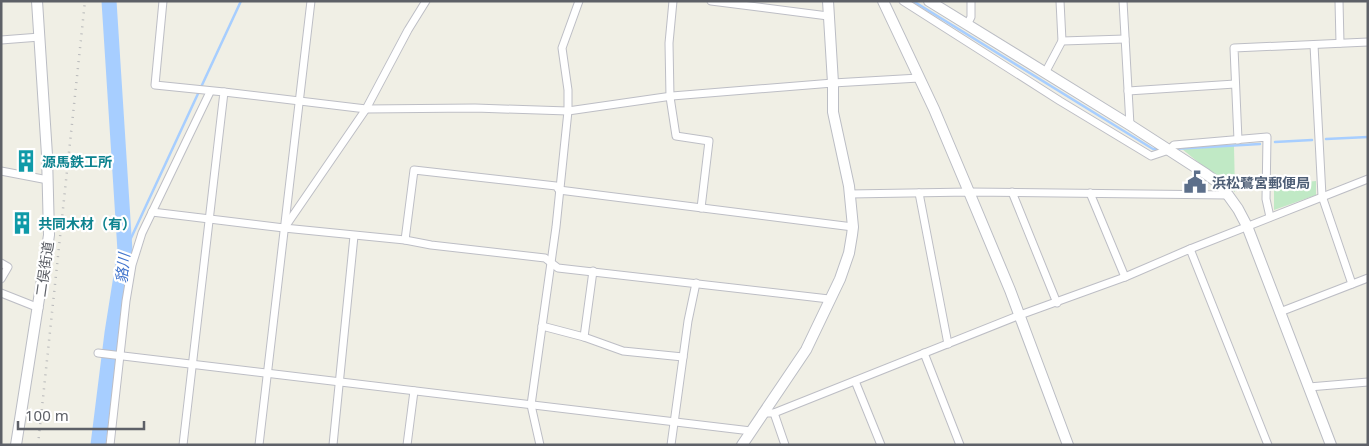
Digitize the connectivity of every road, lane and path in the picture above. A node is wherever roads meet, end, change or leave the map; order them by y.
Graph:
1 (37, 1) edge
2 (163, 1) edge
3 (311, 1) edge
4 (426, 1) edge
5 (579, 1) edge
6 (673, 1) edge
7 (711, 1) edge
8 (828, 1) edge
9 (883, 1) edge
10 (903, 1) edge
11 (929, 1) edge
12 (970, 1) edge
13 (1060, 1) edge
14 (1123, 1) edge
15 (1339, 1) edge
16 (726, 2) edge
17 (828, 16) junction
18 (967, 25) junction
19 (40, 37) junction
20 (1125, 39) junction
21 (1, 40) edge
22 (1062, 41) junction
23 (1368, 42) edge
24 (1340, 43) junction
25 (1314, 45) junction
26 (1045, 74) junction
27 (919, 78) junction
28 (833, 83) junction
29 (1235, 84) junction
30 (208, 91) junction
31 (1128, 91) junction
32 (224, 92) junction
33 (670, 97) junction
34 (298, 101) junction
35 (366, 109) junction
36 (568, 111) junction
37 (1130, 125) junction
38 (1238, 140) junction
39 (1170, 149) junction
40 (1, 171) edge
41 (1368, 179) edge
42 (48, 180) junction
43 (559, 190) junction
44 (970, 192) junction
45 (1012, 192) junction
46 (919, 193) junction
47 (1090, 193) junction
48 (850, 194) junction
49 (1228, 195) junction
50 (1322, 196) junction
51 (701, 208) junction
52 (152, 212) junction
53 (1270, 217) junction
54 (210, 220) junction
55 (1246, 226) junction
56 (853, 227) junction
57 (284, 228) junction
58 (354, 236) junction
59 (406, 240) junction
60 (1190, 249) junction
61 (1, 263) edge
62 (550, 263) junction
63 (593, 271) junction
64 (1125, 277) junction
65 (1368, 278) edge
66 (1, 279) edge
67 (696, 283) junction
68 (1352, 284) junction
69 (1, 293) edge
70 (829, 299) junction
71 (1057, 303) junction
72 (39, 308) junction
73 (1280, 312) junction
74 (1020, 316) junction
75 (542, 326) junction
76 (584, 337) junction
77 (948, 344) junction
78 (98, 353) dead end
79 (924, 353) junction
80 (120, 356) junction
81 (683, 357) junction
82 (192, 364) junction
83 (267, 374) junction
84 (855, 381) junction
85 (340, 382) junction
86 (1368, 382) edge
87 (1309, 387) junction
88 (414, 391) junction
89 (531, 405) junction
90 (762, 413) junction
91 (774, 413) junction
92 (674, 422) junction
93 (751, 431) junction
94 (16, 445) edge
95 (110, 445) edge
96 (183, 445) edge
97 (259, 445) edge
98 (332, 445) edge
99 (407, 445) edge
100 (540, 445) edge
101 (671, 445) edge
102 (742, 445) edge
103 (785, 445) edge
104 (881, 445) edge
105 (960, 445) edge
106 (1068, 445) edge
107 (1268, 445) edge
108 (1331, 445) edge

1 - 19 street, 二俣街道
2 - 30 street
3 - 34 street
4 - 35 street
5 - 36 street
6 - 33 street
7 - 16 street
8 - 17 street
9 - 27 street
10 - 39 street
11 - 18 street
12 - 18 street
13 - 22 street
14 - 20 street
15 - 24 street
16 - 17 street
17 - 28 street
18 - 26 street
19 - 21 street
19 - 42 street, 二俣街道
20 - 22 street
20 - 31 street
22 - 26 street
23 - 24 street
24 - 25 street
25 - 29 street
25 - 50 street
26 - 37 street
27 - 28 street
27 - 44 street
28 - 33 street
28 - 48 street
29 - 31 street
29 - 38 street
30 - 32 street
30 - 52 street
31 - 37 street
32 - 34 street
32 - 54 street
33 - 36 street
33 - 51 street
34 - 35 street
34 - 57 street
35 - 36 street
35 - 57 street
36 - 43 street
37 - 39 street
38 - 39 street
38 - 53 street
39 - 49 street
40 - 42 street
41 - 50 street
42 - 72 street, 二俣街道
43 - 51 street
43 - 59 street
43 - 62 street
44 - 45 street
44 - 46 street
44 - 74 street
45 - 47 street
45 - 71 street
46 - 48 street
46 - 77 street
47 - 49 street
47 - 64 street
48 - 56 street
49 - 55 street
50 - 53 street
50 - 68 street
51 - 56 street
52 - 54 street
52 - 80 street
53 - 55 street
54 - 57 street
54 - 82 street
55 - 60 street
55 - 73 street
56 - 70 street
57 - 58 street
57 - 83 street
58 - 59 street
58 - 85 street
59 - 62 street
60 - 64 street
60 - 107 street
61 - 66 street
62 - 63 street
62 - 75 street
63 - 67 street
63 - 76 street
64 - 71 street
65 - 68 street
67 - 70 street
67 - 81 street
68 - 73 street
69 - 72 street
70 - 90 street
71 - 74 street
72 - 94 street, 二俣街道
73 - 87 street
74 - 77 street
74 - 106 street
75 - 76 street
75 - 89 street
76 - 81 street
77 - 79 street
78 - 80 street
79 - 84 street
79 - 105 street
80 - 82 street
80 - 95 street
81 - 92 street
82 - 83 street
82 - 96 street
83 - 85 street
83 - 97 street
84 - 91 street
84 - 104 street
85 - 88 street
85 - 98 street
86 - 87 street
87 - 108 street
88 - 89 street
88 - 99 street
89 - 92 street
89 - 100 street
90 - 91 street
90 - 93 street
91 - 103 street
92 - 93 street
92 - 101 street
93 - 102 street

